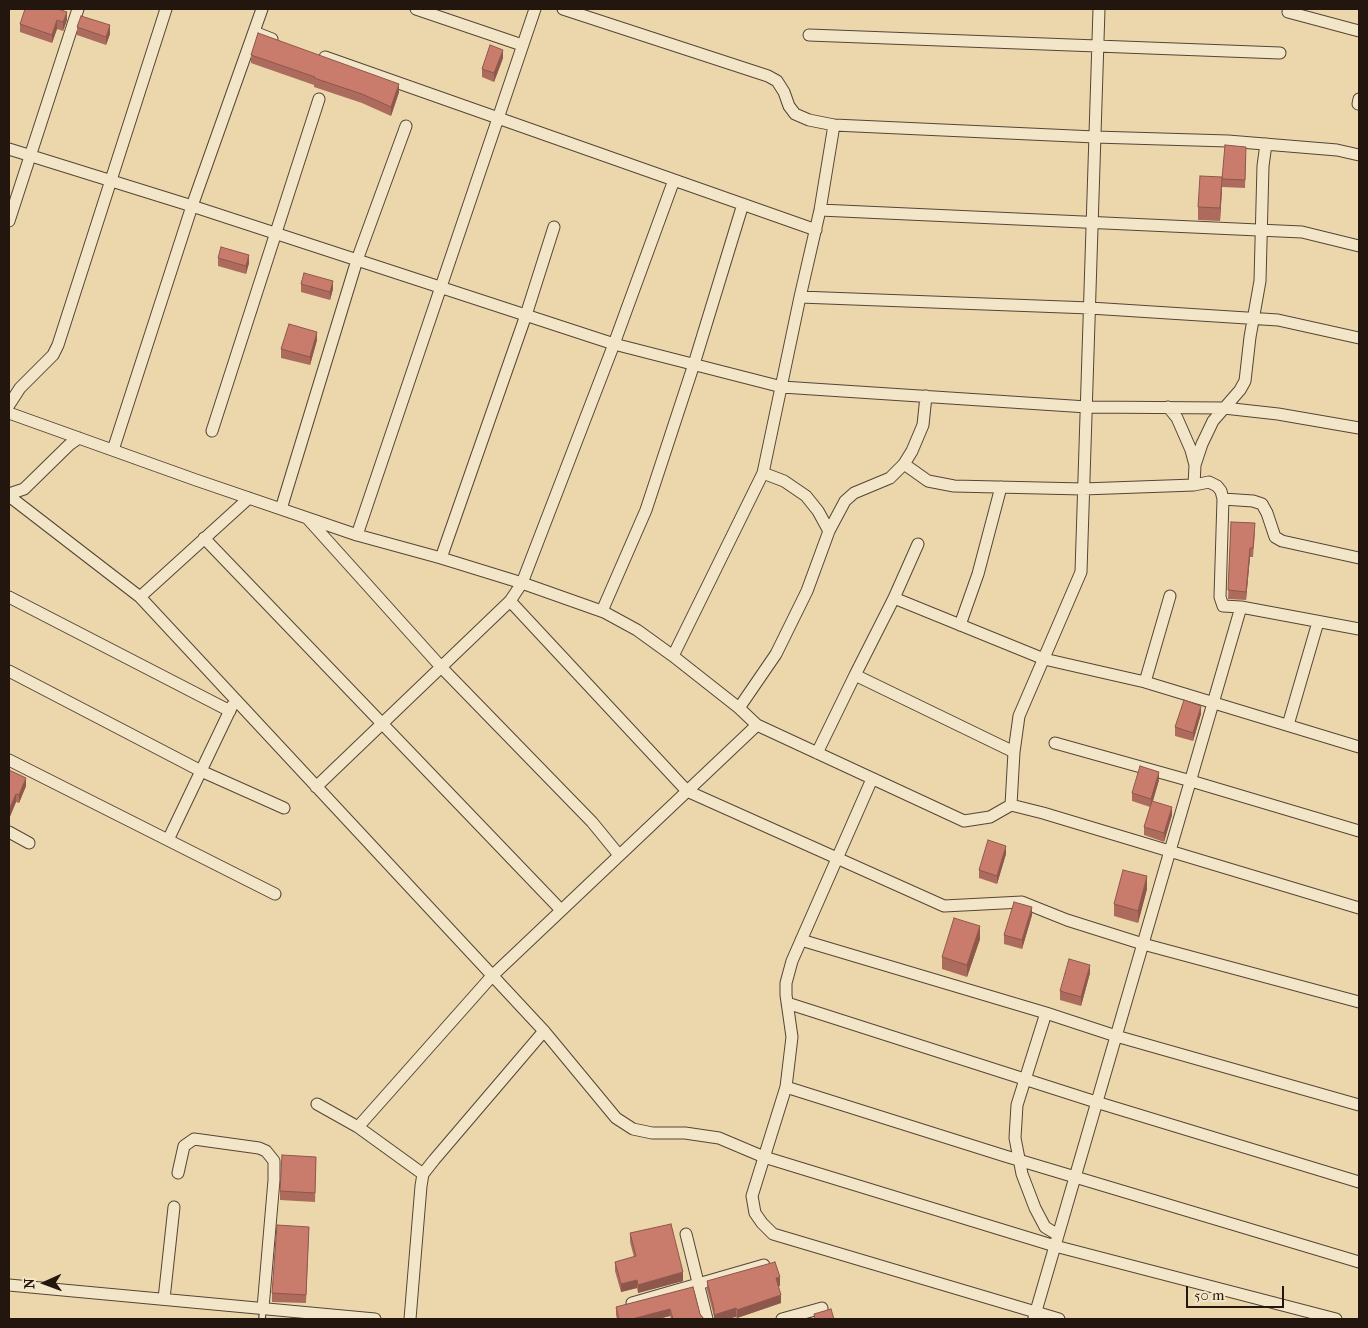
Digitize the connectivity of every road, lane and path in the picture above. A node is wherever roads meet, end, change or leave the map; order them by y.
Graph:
1 (78, 9) edge
2 (166, 9) edge
3 (262, 9) edge
4 (416, 9) edge
5 (535, 9) edge
6 (563, 9) edge
7 (1099, 9) edge
8 (1288, 12) dead end
9 (1359, 31) edge
10 (254, 32) junction
11 (809, 35) dead end
12 (282, 42) edge
13 (522, 45) junction
14 (1097, 46) junction
15 (310, 52) edge
16 (1280, 53) dead end
17 (319, 99) dead end
18 (498, 118) junction
19 (834, 125) junction
20 (406, 126) dead end
21 (1095, 137) junction
22 (1266, 144) junction
23 (9, 149) edge
24 (1359, 155) edge
25 (29, 156) junction
26 (674, 180) junction
27 (110, 181) junction
28 (743, 204) junction
29 (192, 206) junction
30 (820, 210) junction
31 (9, 221) edge
32 (1093, 223) junction
33 (554, 227) dead end
34 (816, 230) junction
35 (1261, 230) junction
36 (276, 233) junction
37 (1359, 246) edge
38 (357, 260) junction
39 (442, 288) junction
40 (800, 297) junction
41 (1090, 308) junction
42 (526, 315) junction
43 (1253, 319) junction
44 (1359, 338) edge
45 (614, 344) junction
46 (694, 364) junction
47 (782, 387) junction
48 (926, 396) junction
49 (9, 405) edge
50 (1087, 407) junction
51 (1168, 407) junction
52 (1224, 408) junction
53 (9, 413) edge
54 (1359, 428) edge
55 (212, 431) dead end
56 (79, 438) junction
57 (113, 450) junction
58 (904, 464) junction
59 (1195, 465) junction
60 (764, 473) junction
61 (1194, 485) junction
62 (1001, 487) junction
63 (1084, 488) junction
64 (9, 495) edge
65 (249, 498) junction
66 (1223, 499) junction
67 (281, 509) junction
68 (308, 518) junction
69 (829, 531) junction
70 (357, 535) junction
71 (204, 538) junction
72 (918, 544) dead end
73 (441, 558) junction
74 (1359, 558) edge
75 (522, 582) junction
76 (1170, 596) dead end
77 (9, 597) edge
78 (140, 597) junction
79 (894, 598) junction
80 (510, 601) junction
81 (1241, 607) junction
82 (602, 611) junction
83 (1318, 622) junction
84 (960, 625) junction
85 (1359, 629) edge
86 (673, 656) junction
87 (1044, 659) junction
88 (442, 668) junction
89 (9, 671) edge
90 (855, 675) junction
91 (1145, 682) junction
92 (235, 700) junction
93 (1214, 703) junction
94 (739, 708) junction
95 (230, 711) junction
96 (381, 724) junction
97 (757, 725) junction
98 (1288, 725) junction
99 (1055, 743) dead end
100 (1359, 747) edge
101 (1014, 752) junction
102 (817, 753) junction
103 (9, 760) edge
104 (201, 771) junction
105 (872, 779) junction
106 (1191, 781) junction
107 (316, 787) junction
108 (687, 791) junction
109 (1011, 805) junction
110 (284, 808) dead end
111 (1359, 831) edge
112 (9, 832) edge
113 (168, 840) junction
114 (29, 843) dead end
115 (1170, 851) junction
116 (619, 855) junction
117 (837, 858) junction
118 (275, 894) dead end
119 (1359, 908) edge
120 (561, 910) junction
121 (801, 940) junction
122 (1143, 944) junction
123 (492, 976) junction
124 (1359, 1002) edge
125 (787, 1003) junction
126 (1046, 1013) junction
127 (544, 1031) junction
128 (1116, 1036) junction
129 (1024, 1079) junction
130 (786, 1087) junction
131 (1096, 1102) junction
132 (316, 1104) dead end
133 (1359, 1105) edge
134 (358, 1127) junction
135 (764, 1157) junction
136 (1019, 1160) junction
137 (178, 1173) dead end
138 (423, 1174) junction
139 (1075, 1176) junction
140 (1359, 1182) edge
141 (174, 1207) dead end
142 (686, 1234) dead end
143 (1056, 1240) junction
144 (1359, 1262) edge
145 (764, 1265) edge
146 (698, 1283) junction
147 (9, 1285) edge
148 (164, 1299) junction
149 (632, 1303) edge
150 (822, 1308) dead end
151 (263, 1314) edge
152 (1034, 1316) edge
153 (355, 1319) edge
154 (375, 1319) edge
155 (410, 1319) edge
156 (706, 1319) edge
157 (782, 1319) edge
158 (1059, 1319) edge
159 (1336, 1319) edge

1 - 25 street
2 - 27 street
3 - 10 street
4 - 13 street
5 - 13 street
6 - 19 street
7 - 14 street
8 - 9 street
10 - 12 street
10 - 29 street
11 - 14 street
13 - 18 street
14 - 16 street
14 - 21 street
15 - 18 street
17 - 36 street
18 - 26 street
18 - 39 street
19 - 21 street
19 - 30 street
20 - 38 street
21 - 22 street
21 - 32 street
22 - 24 street
22 - 35 street
23 - 25 street
25 - 27 street
25 - 31 street
26 - 28 street
26 - 45 street
27 - 29 street
27 - 49 street
28 - 34 street
28 - 46 street
29 - 36 street
29 - 57 street
30 - 32 street
30 - 34 street
32 - 35 street
32 - 41 street
33 - 42 street
34 - 40 street
35 - 37 street
35 - 43 street
36 - 38 street
36 - 55 street
38 - 39 street
38 - 67 street
39 - 42 street
39 - 70 street
40 - 41 street
40 - 47 street
41 - 43 street
41 - 50 street
42 - 45 street
42 - 73 street
43 - 44 street
43 - 52 street
45 - 46 street
45 - 75 street
46 - 47 street
46 - 82 street
47 - 48 street
47 - 60 street
48 - 50 street
48 - 58 street
50 - 51 street
50 - 63 street
51 - 52 street
51 - 59 street
52 - 54 street
52 - 59 street
53 - 56 street
56 - 57 street
56 - 64 street
57 - 65 street
58 - 62 street
58 - 69 street
59 - 61 street
60 - 69 street
60 - 86 street
61 - 63 street
61 - 66 street
62 - 63 street
62 - 84 street
63 - 87 street
64 - 78 street
65 - 67 street
65 - 71 street
66 - 74 street
66 - 81 street
67 - 68 street
68 - 70 street
68 - 88 street
69 - 94 street
70 - 73 street
71 - 78 street
71 - 96 street
72 - 79 street
73 - 75 street
75 - 80 street
75 - 82 street
76 - 91 street
77 - 95 street
78 - 92 street
79 - 84 street
79 - 90 street
80 - 88 street
80 - 108 street
81 - 83 street
81 - 93 street
82 - 86 street
83 - 85 street
83 - 98 street
84 - 87 street
86 - 94 street
87 - 91 street
87 - 101 street
88 - 96 street
88 - 116 street
89 - 104 street
90 - 101 street
90 - 102 street
91 - 93 street
92 - 95 street
92 - 107 street
93 - 98 street
93 - 106 street
94 - 97 street
95 - 104 street
96 - 107 street
96 - 120 street
97 - 102 street
97 - 108 street
98 - 100 street
99 - 106 street
101 - 109 street
102 - 105 street
103 - 113 street
104 - 110 street
104 - 113 street
105 - 109 street
105 - 117 street
106 - 111 street
106 - 115 street
107 - 123 street
108 - 116 street
108 - 117 street
109 - 115 street
112 - 114 street
113 - 118 street
115 - 119 street
115 - 122 street
116 - 120 street
117 - 121 street
117 - 122 street
120 - 123 street
121 - 125 street
121 - 126 street
122 - 124 street
122 - 128 street
123 - 127 street
123 - 134 street
125 - 129 street
125 - 130 street
126 - 128 street
126 - 129 street
127 - 135 street
127 - 138 street
128 - 131 street
128 - 133 street
129 - 131 street
129 - 136 street
130 - 135 street
130 - 136 street
131 - 139 street
131 - 140 street
132 - 134 street
134 - 138 street
135 - 143 street
135 - 152 street
136 - 139 street
136 - 143 street
137 - 151 street
138 - 155 street
139 - 143 street
139 - 144 street
141 - 148 street
142 - 146 street
143 - 152 street
143 - 159 street
145 - 146 street
146 - 149 street
146 - 156 street
147 - 148 street
148 - 151 street
150 - 157 street
151 - 153 street
152 - 158 street
153 - 154 street

